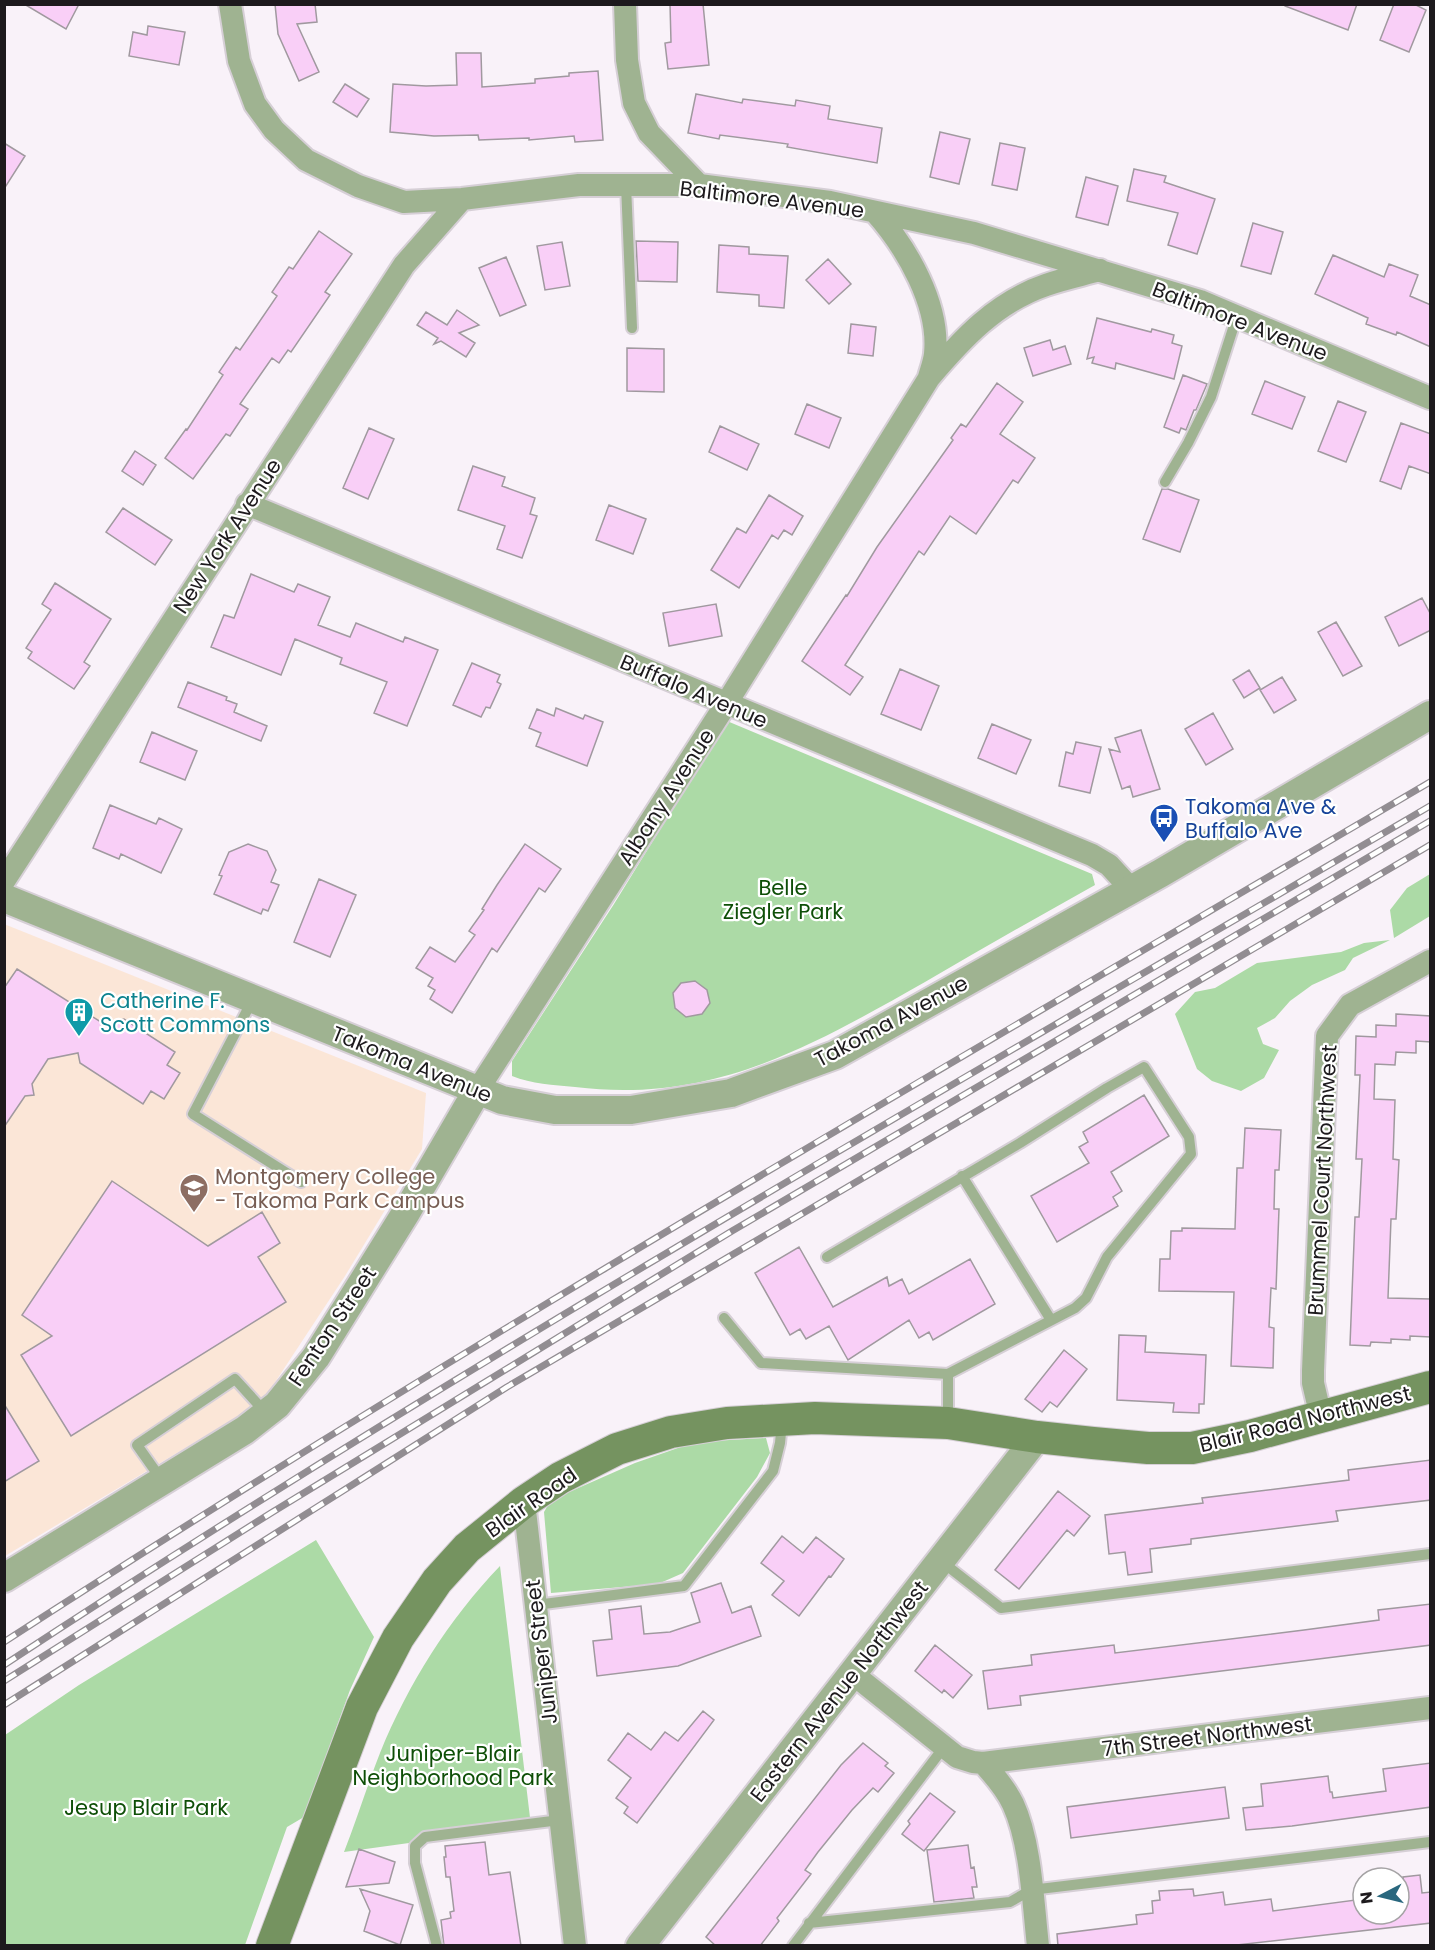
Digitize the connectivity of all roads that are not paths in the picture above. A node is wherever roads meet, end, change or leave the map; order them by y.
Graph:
1 (230, 4) edge
2 (625, 4) edge
3 (626, 185) junction
4 (699, 185) junction
5 (462, 199) junction
6 (875, 212) junction
7 (1101, 270) junction
8 (1237, 315) junction
9 (632, 328) dead end
10 (929, 378) junction
11 (1431, 398) edge
12 (1165, 482) dead end
13 (248, 504) junction
14 (726, 704) junction
15 (1431, 715) edge
16 (4, 881) edge
17 (1132, 890) junction
18 (4, 898) edge
19 (1431, 961) edge
20 (254, 999) junction
21 (477, 1091) junction
22 (962, 1176) junction
23 (301, 1182) dead end
24 (827, 1257) dead end
25 (724, 1318) dead end
26 (1051, 1320) junction
27 (948, 1374) junction
28 (1431, 1387) edge
29 (266, 1413) junction
30 (1321, 1417) junction
31 (782, 1419) junction
32 (948, 1423) junction
33 (1037, 1437) junction
34 (163, 1481) junction
35 (524, 1502) junction
36 (1431, 1554) edge
37 (940, 1561) junction
38 (4, 1578) edge
39 (536, 1605) junction
40 (852, 1674) junction
41 (1431, 1708) edge
42 (944, 1747) junction
43 (983, 1763) junction
44 (560, 1820) junction
45 (1431, 1842) edge
46 (1031, 1890) junction
47 (808, 1923) junction
48 (272, 1946) edge
49 (436, 1946) edge
50 (575, 1946) edge
51 (640, 1946) edge
52 (793, 1946) edge
53 (1038, 1946) edge

1 - 5 street, Baltimore Avenue
2 - 4 street
3 - 4 street, Baltimore Avenue
3 - 5 street, Baltimore Avenue
3 - 9 lane
4 - 6 street, Baltimore Avenue
5 - 13 street, New York Avenue
6 - 7 street, Baltimore Avenue
6 - 10 street, Albany Avenue
7 - 8 street, Baltimore Avenue
7 - 10 street, Albany Avenue
8 - 11 street, Baltimore Avenue
8 - 12 lane
10 - 14 street, Albany Avenue
13 - 14 street, Buffalo Avenue
13 - 16 street, New York Avenue
14 - 17 street, Buffalo Avenue
14 - 21 street, Albany Avenue
15 - 17 street, Takoma Avenue
17 - 21 street, Takoma Avenue
18 - 20 street, Takoma Avenue
19 - 30 street, Brummel Court Northwest
20 - 21 street, Takoma Avenue
20 - 23 lane
21 - 29 street, Fenton Street
22 - 24 lane
22 - 26 lane
22 - 26 lane
25 - 27 lane
26 - 27 lane
27 - 32 lane
28 - 30 main road, Blair Road Northwest
29 - 34 street, Fenton Street
29 - 34 lane
30 - 33 main road, Blair Road Northwest
31 - 32 main road, Blair Road
31 - 35 main road, Blair Road
31 - 39 lane
32 - 33 main road, Blair Road
33 - 37 street, Eastern Avenue Northwest
34 - 38 street, Fenton Street
35 - 39 street, Juniper Street
35 - 48 main road, Blair Road
36 - 37 lane
37 - 40 street, Eastern Avenue Northwest
39 - 44 street, Juniper Street
40 - 42 street
40 - 51 street, Eastern Avenue Northwest
41 - 43 street, 7th Street Northwest
42 - 43 street
42 - 47 lane
43 - 46 street
44 - 49 lane
44 - 50 street, Juniper Street
45 - 46 lane
46 - 47 lane
46 - 53 street
47 - 52 lane

